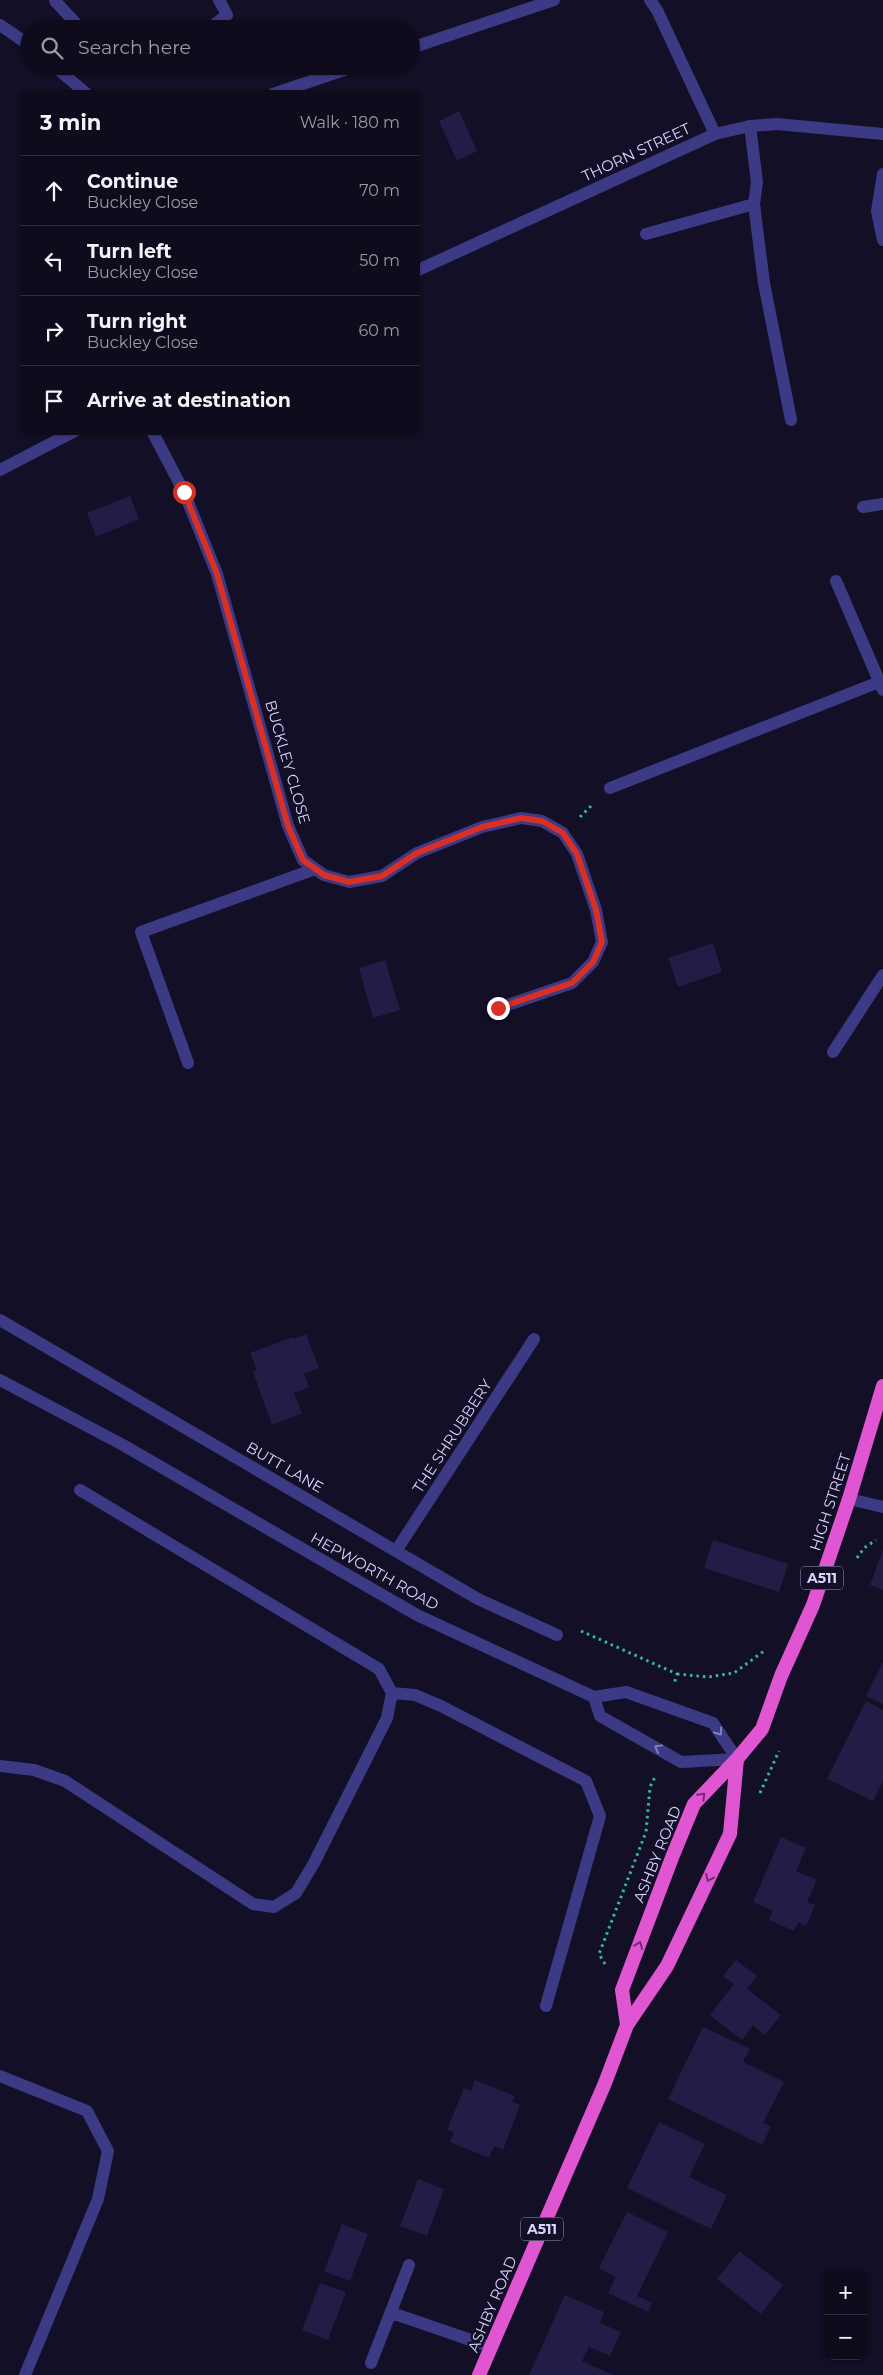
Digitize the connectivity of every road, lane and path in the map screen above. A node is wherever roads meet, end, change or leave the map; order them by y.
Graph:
1 (219, 0) edge
2 (554, 0) edge
3 (650, 0) edge
4 (55, 1) edge
5 (73, 20) edge
6 (220, 20) edge
7 (0, 25) edge
8 (20, 39) edge
9 (420, 45) edge
10 (65, 75) edge
11 (329, 75) edge
12 (82, 90) edge
13 (285, 90) edge
14 (750, 126) junction
15 (715, 134) junction
16 (883, 134) edge
17 (883, 174) edge
18 (754, 204) junction
19 (646, 234) dead end
20 (883, 240) edge
21 (420, 269) edge
22 (791, 420) dead end
23 (67, 435) edge
24 (154, 435) edge
25 (0, 470) edge
26 (883, 504) edge
27 (863, 507) dead end
28 (836, 581) dead end
29 (881, 686) edge
30 (610, 788) joint
31 (563, 833) junction
32 (315, 868) junction
33 (883, 975) edge
34 (498, 1008) dead end
35 (833, 1052) dead end
36 (188, 1063) dead end
37 (0, 1320) edge
38 (534, 1339) dead end
39 (0, 1380) edge
40 (883, 1386) edge
41 (80, 1490) dead end
42 (849, 1499) junction
43 (883, 1507) edge
44 (396, 1551) junction
45 (586, 1634) dead end
46 (557, 1635) dead end
47 (771, 1646) dead end
48 (678, 1674) junction
49 (672, 1687) dead end
50 (392, 1693) junction
51 (594, 1697) junction
52 (737, 1759) junction
53 (0, 1766) edge
54 (650, 1787) dead end
55 (599, 1954) dead end
56 (546, 2006) dead end
57 (627, 2025) junction
58 (0, 2076) edge
59 (409, 2265) dead end
60 (392, 2312) junction
61 (491, 2347) junction
62 (371, 2363) dead end
63 (25, 2375) edge
64 (479, 2375) edge

1 - 6 street
2 - 9 street
3 - 15 street
4 - 5 street
7 - 8 street
10 - 12 street
11 - 13 street
14 - 15 street, THORN STREET
14 - 16 street, THORN STREET
14 - 18 street
15 - 21 street, THORN STREET
17 - 20 street
18 - 19 street
18 - 22 street
23 - 25 street
24 - 32 street, BUCKLEY CLOSE
26 - 27 street
28 - 29 street
29 - 30 street
30 - 31 path
31 - 32 street, BUCKLEY CLOSE
31 - 34 street, BUCKLEY CLOSE
32 - 36 street
33 - 35 street
37 - 44 street, BUTT LANE
38 - 44 street, THE SHRUBBERY
39 - 51 street, HEPWORTH ROAD
40 - 42 highway, HIGH STREET / A511
41 - 50 street
42 - 43 street
42 - 52 highway, HIGH STREET / A511
44 - 46 street, BUTT LANE
45 - 48 path
47 - 48 path
48 - 49 path
50 - 53 street
50 - 56 street
51 -> 52 street
52 -> 51 street
52 -> 57 highway, ASHBY ROAD / A511
57 -> 52 highway, ASHBY ROAD / A511
54 - 55 path
57 - 61 highway, ASHBY ROAD / A511
58 - 63 street
59 - 60 street
60 - 61 street
60 - 62 street
61 - 64 highway, ASHBY ROAD / A511

